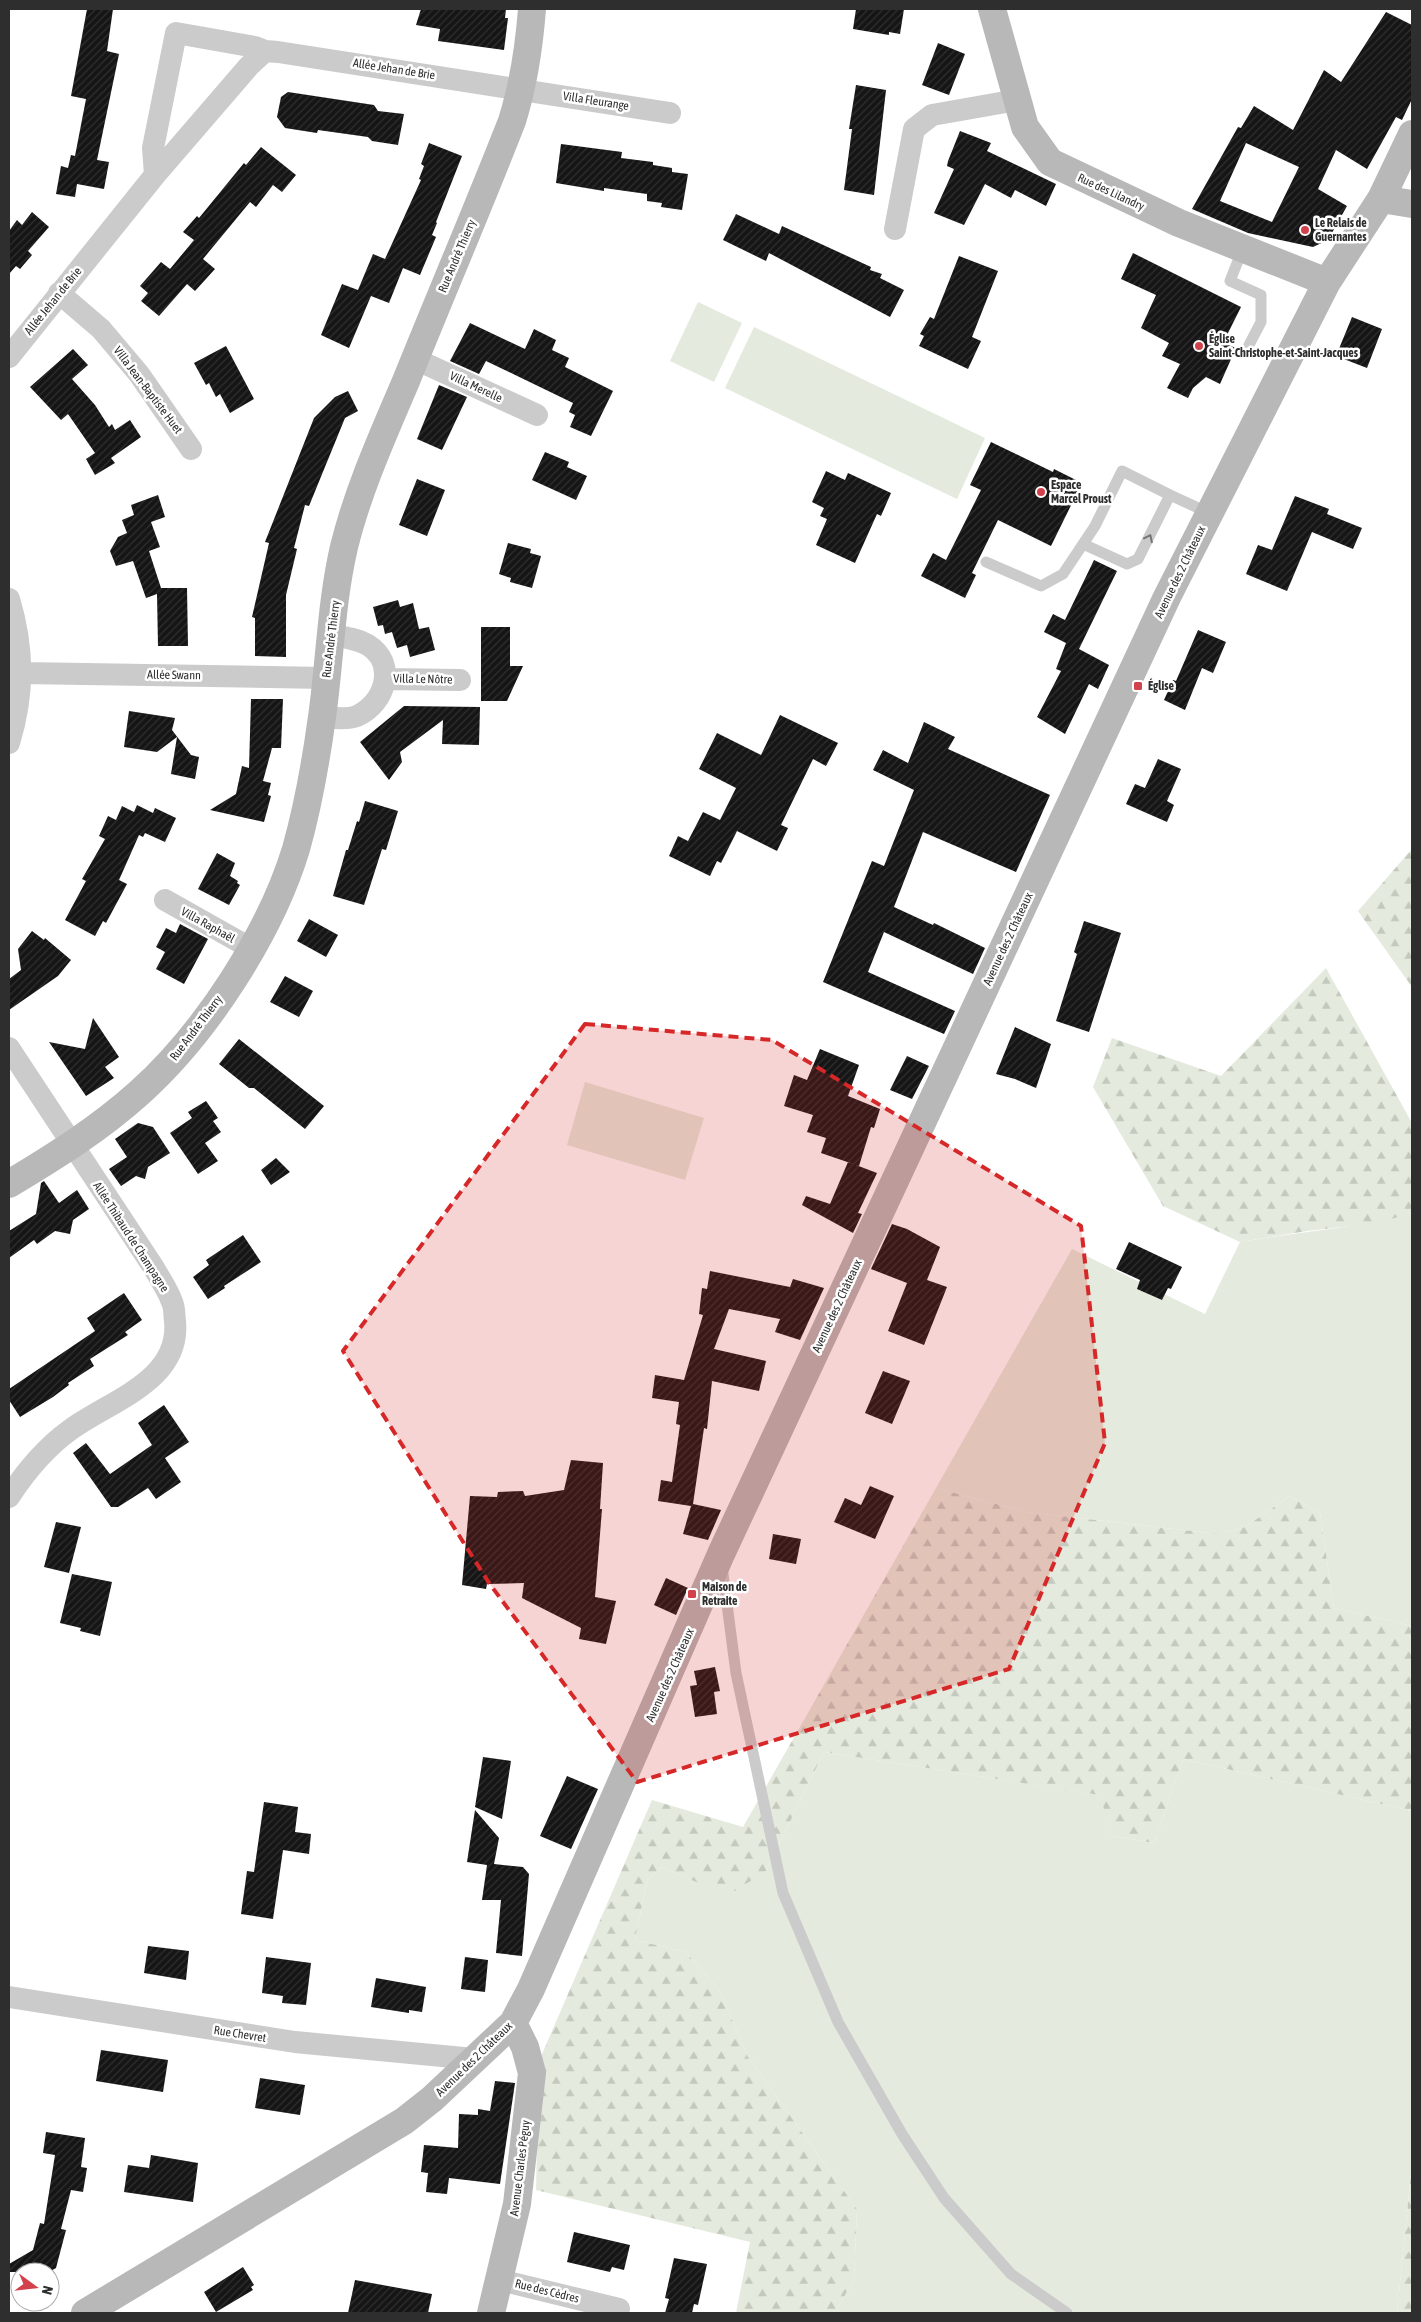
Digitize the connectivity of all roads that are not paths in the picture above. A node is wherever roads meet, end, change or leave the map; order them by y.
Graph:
1 (532, 9) edge
2 (992, 9) edge
3 (264, 51) junction
4 (523, 89) junction
5 (1017, 100) junction
6 (670, 113) dead end
7 (1412, 134) edge
8 (155, 175) junction
9 (1381, 199) junction
10 (1412, 204) edge
11 (895, 229) dead end
12 (1243, 248) junction
13 (1328, 282) junction
14 (59, 293) junction
15 (1249, 344) dead end
16 (9, 357) edge
17 (415, 359) junction
18 (537, 415) dead end
19 (191, 449) dead end
20 (1170, 495) junction
21 (1209, 513) junction
22 (1083, 544) junction
23 (986, 562) dead end
24 (9, 599) edge
25 (330, 635) junction
26 (22, 673) junction
27 (326, 678) junction
28 (385, 678) junction
29 (460, 680) dead end
30 (322, 716) junction
31 (9, 744) edge
32 (165, 900) dead end
33 (252, 949) junction
34 (9, 1048) edge
35 (72, 1146) junction
36 (9, 1184) edge
37 (9, 1497) edge
38 (721, 1554) junction
39 (9, 1997) edge
40 (513, 2023) junction
41 (474, 2059) junction
42 (500, 2280) junction
43 (85, 2313) edge
44 (492, 2313) edge
45 (618, 2313) edge
46 (1067, 2313) edge

1 - 4 main road, Rue André Thierry
2 - 5 main road, Rue des Lilandry
3 - 4 street, Allée Jehan de Brie
3 - 8 street, Allée Jehan de Brie
3 - 8 street, Allée Jehan de Brie
4 - 6 street, Villa Fleurange
4 - 17 main road, Rue André Thierry
5 - 11 street
5 - 12 main road, Rue des Lilandry
7 - 9 main road, Avenue des 2 Châteaux
8 - 14 street, Allée Jehan de Brie
9 - 10 main road
9 - 13 main road, Avenue des 2 Châteaux
12 - 13 main road, Rue des Lilandry
12 - 15 lane
13 - 21 main road, Avenue des 2 Châteaux
14 - 16 street, Allée Jehan de Brie
14 - 19 street, Villa Jean-Baptiste Huet
17 - 18 street, Villa Merelle
17 - 25 main road, Rue André Thierry
20 - 21 lane
22 -> 20 lane
20 - 22 lane
21 - 38 main road, Avenue des 2 Châteaux
22 - 23 lane
24 - 26 street
25 - 27 main road, Rue André Thierry
25 - 28 street, Villa Le Nôtre
26 - 27 street, Allée Swann
26 - 31 street
27 - 30 main road, Rue André Thierry
28 - 29 street, Villa Le Nôtre
28 - 30 street, Villa Le Nôtre
30 - 33 main road, Rue André Thierry
32 - 33 street, Villa Raphaël
33 - 35 main road, Rue André Thierry
34 - 35 street, Allée Thibaud de Champagne
35 - 36 main road, Rue André Thierry
35 - 37 street, Allée Thibaud de Champagne
38 - 40 main road, Avenue des 2 Châteaux
38 - 46 lane
39 - 41 street, Rue Chevret
40 - 41 main road, Avenue des 2 Châteaux
40 - 42 main road, Avenue Charles Péguy
41 - 43 main road, Avenue des 2 Châteaux
42 - 44 main road, Avenue Charles Péguy
42 - 45 street, Rue des Cèdres

